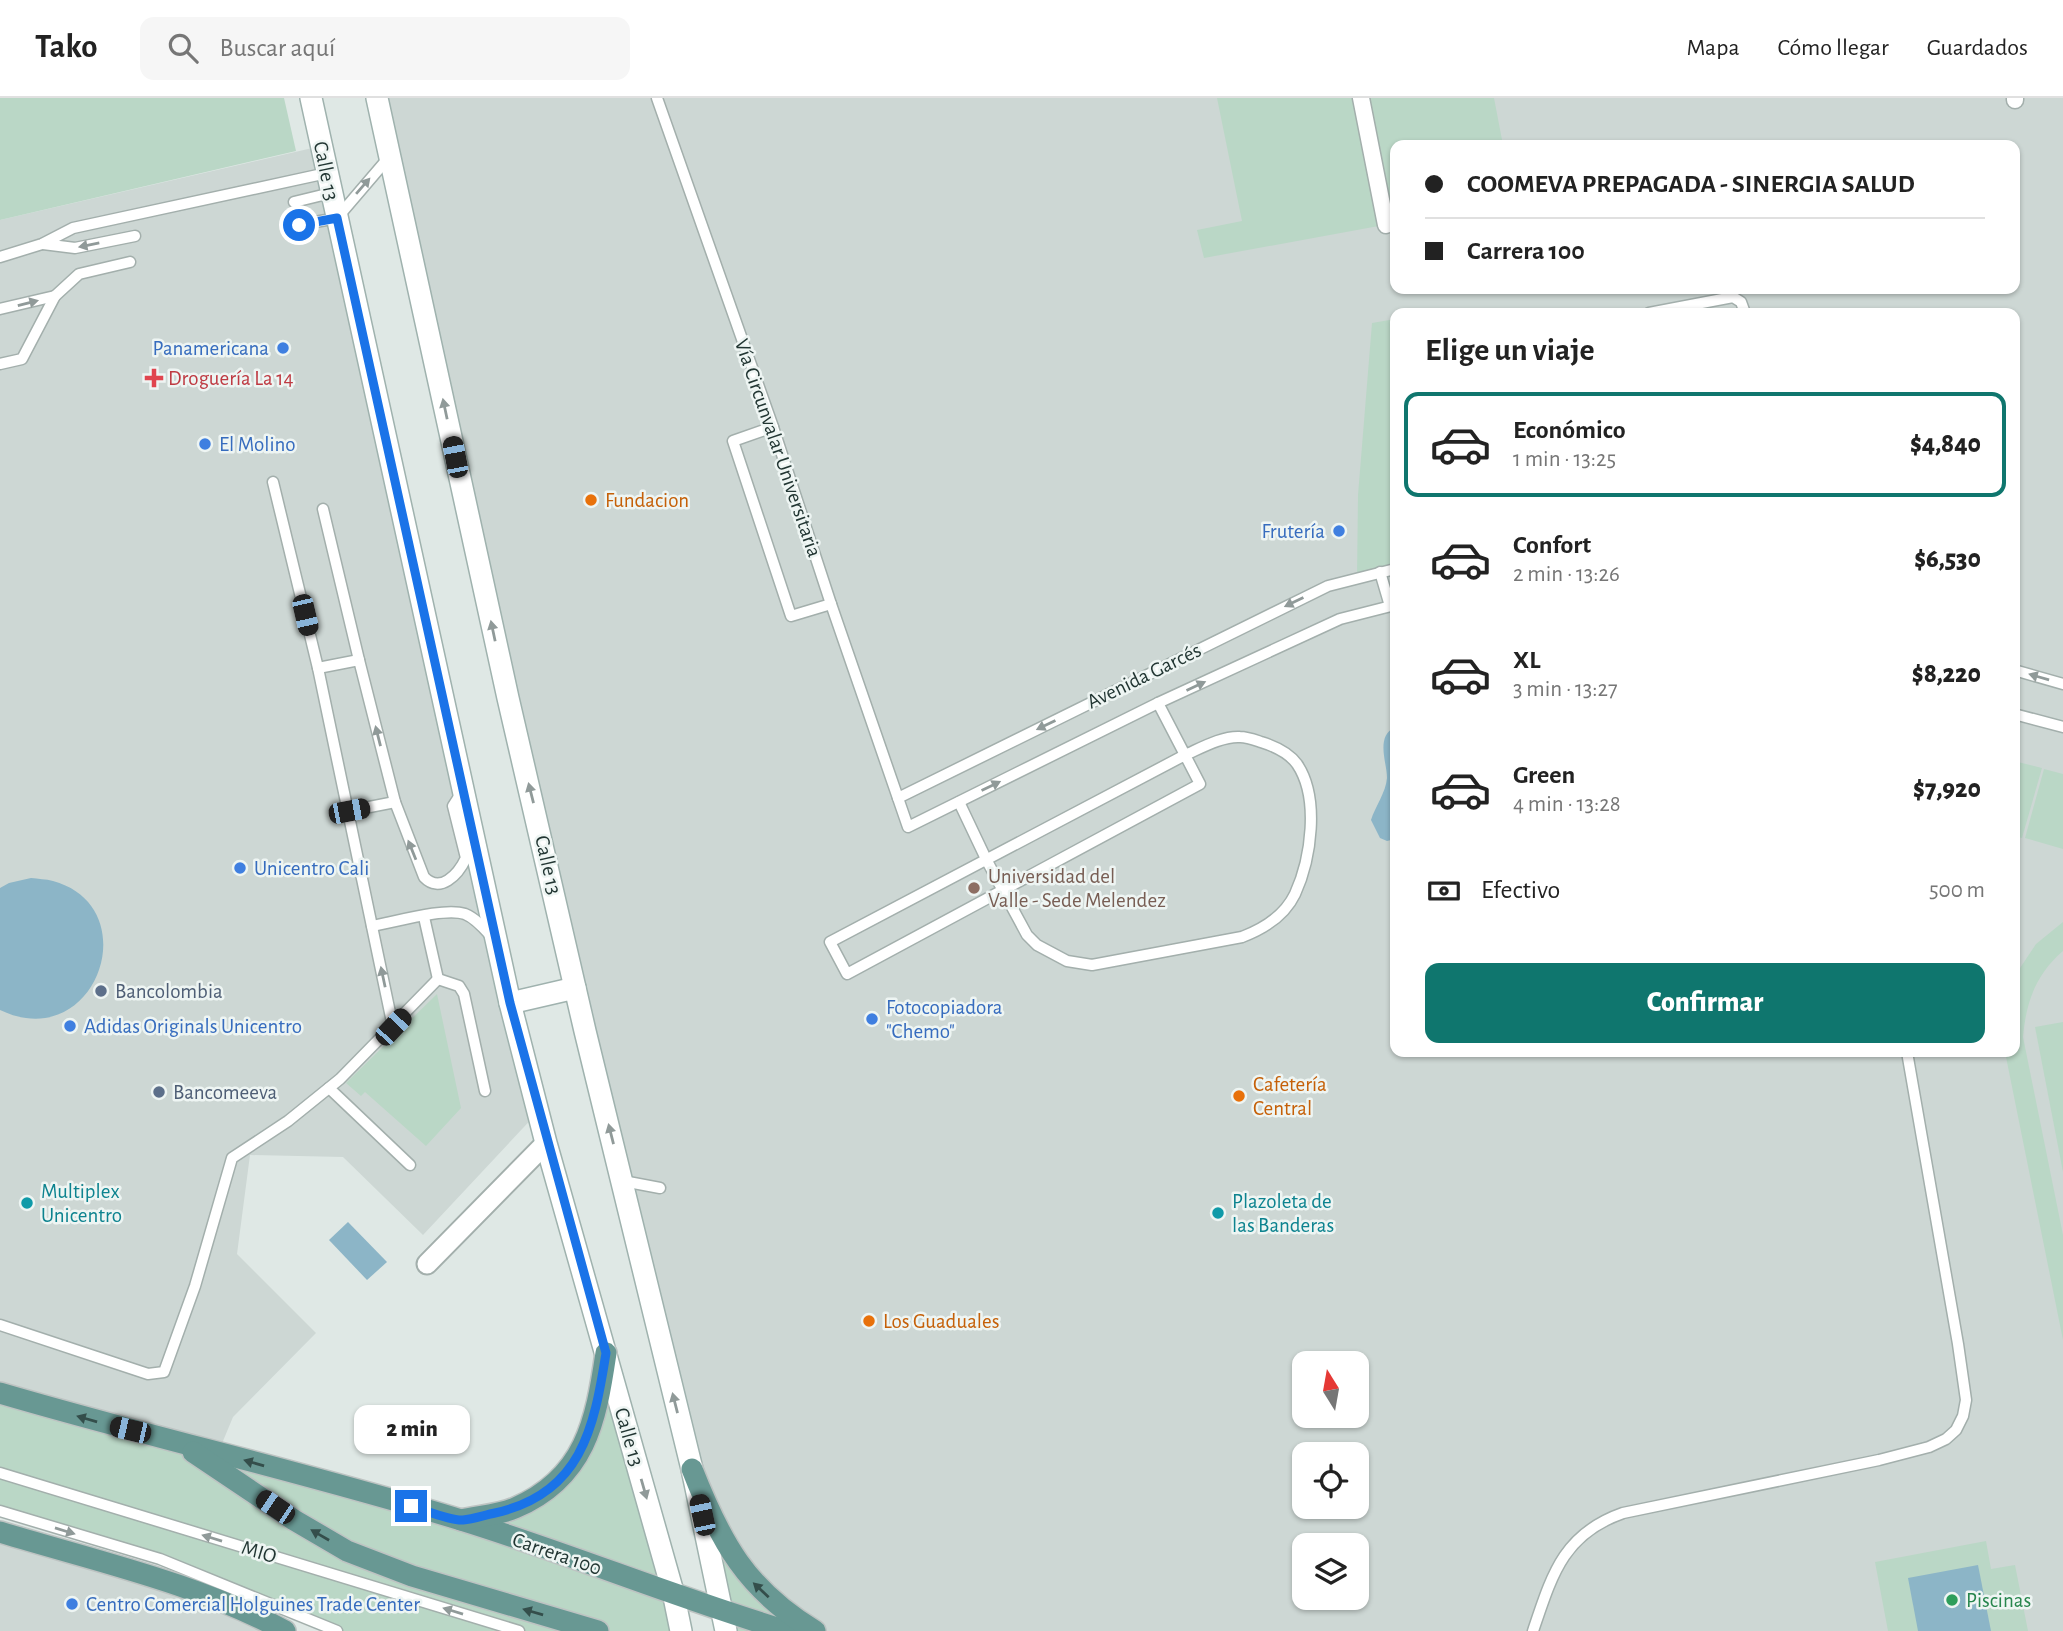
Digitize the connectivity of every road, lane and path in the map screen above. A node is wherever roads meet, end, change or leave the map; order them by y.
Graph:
1 (311, 98) edge
2 (377, 98) edge
3 (657, 98) edge
4 (1362, 98) edge
5 (390, 156) junction
6 (329, 183) junction
7 (294, 202) dead end
8 (337, 218) junction
9 (299, 225) dead end
10 (1386, 225) dead end
11 (135, 236) dead end
12 (42, 244) junction
13 (0, 257) edge
14 (130, 262) dead end
15 (55, 296) junction
16 (1675, 308) edge
17 (1743, 308) edge
18 (0, 309) edge
19 (0, 364) edge
20 (773, 427) junction
21 (274, 482) dead end
22 (323, 509) dead end
23 (1390, 570) edge
24 (1380, 572) junction
25 (1390, 600) edge
26 (831, 604) junction
27 (1390, 606) edge
28 (359, 660) junction
29 (318, 668) junction
30 (2020, 672) edge
31 (2063, 684) edge
32 (1158, 703) junction
33 (2020, 716) edge
34 (2063, 727) edge
35 (1185, 755) junction
36 (462, 792) junction
37 (898, 798) junction
38 (395, 802) junction
39 (959, 802) junction
40 (349, 811) junction
41 (908, 827) joint
42 (987, 861) junction
43 (1003, 891) junction
44 (424, 917) junction
45 (372, 926) junction
46 (497, 944) junction
47 (438, 979) junction
48 (575, 988) junction
49 (510, 1003) junction
50 (393, 1027) junction
51 (1908, 1057) edge
52 (329, 1088) junction
53 (485, 1091) dead end
54 (546, 1143) junction
55 (410, 1165) dead end
56 (623, 1181) junction
57 (660, 1188) dead end
58 (427, 1264) dead end
59 (0, 1325) edge
60 (606, 1353) junction
61 (0, 1393) edge
62 (177, 1441) junction
63 (692, 1469) junction
64 (0, 1473) edge
65 (0, 1511) edge
66 (461, 1520) junction
67 (0, 1532) edge
68 (673, 1592) junction
69 (724, 1621) edge
70 (278, 1629) edge
71 (337, 1631) edge
72 (519, 1631) edge
73 (598, 1631) edge
74 (681, 1631) edge
75 (787, 1631) edge
76 (815, 1631) edge
77 (1533, 1631) edge

1 - 6 main road, Calle 13
2 - 5 main road, Calle 13
3 - 20 lane, Vía Circunvalar Universitaria
4 - 10 street
8 -> 5 lane
48 -> 5 main road, Calle 13
6 - 7 lane
6 - 8 main road, Calle 13
6 - 12 lane
8 - 9 lane
8 - 36 main road, Calle 13
11 -> 12 lane
12 - 13 lane
14 - 15 lane
18 -> 15 lane
15 - 19 lane
16 - 17 lane
20 - 26 lane, Vía Circunvalar Universitaria
20 - 26 lane
21 - 29 lane
22 - 28 lane
23 - 24 lane, Avenida Garcés
24 - 25 lane
24 -> 37 lane, Avenida Garcés
26 - 37 lane, Vía Circunvalar Universitaria
32 -> 27 lane, Avenida Garcés
28 - 29 lane
38 -> 28 lane
29 - 40 lane
31 -> 30 lane
32 - 35 lane
39 -> 32 lane, Avenida Garcés
33 - 34 lane
35 - 42 lane
35 - 43 lane
35 - 43 lane
36 -> 38 lane
36 - 46 main road, Calle 13
37 - 41 lane, Vía Circunvalar Universitaria
38 - 40 lane
39 - 41 lane, Avenida Garcés
39 - 42 lane
40 - 45 lane
42 - 43 lane
42 - 43 lane
44 - 45 lane
44 - 46 lane
44 - 47 lane
50 -> 45 lane
46 - 49 main road, Calle 13
47 - 50 lane
47 - 53 lane
48 - 49 main road
56 -> 48 main road, Calle 13
49 - 54 main road, Calle 13
50 - 52 lane
51 - 77 lane
52 - 55 lane
52 - 59 lane
54 - 58 street
54 - 60 main road, Calle 13
56 - 57 lane
63 -> 56 main road, Calle 13
60 - 66 main road
60 -> 68 main road, Calle 13
62 -> 61 main road, Carrera 100
66 -> 62 main road, Carrera 100
73 -> 62 main road
63 - 69 main road, Calle 13
76 -> 63 main road
72 -> 64 lane, MIO
65 -> 71 lane, MIO
66 - 68 main road, Carrera 100
67 - 70 main road
68 - 69 main road, Carrera 100
68 - 74 main road, Calle 13
69 - 75 main road, Carrera 100

